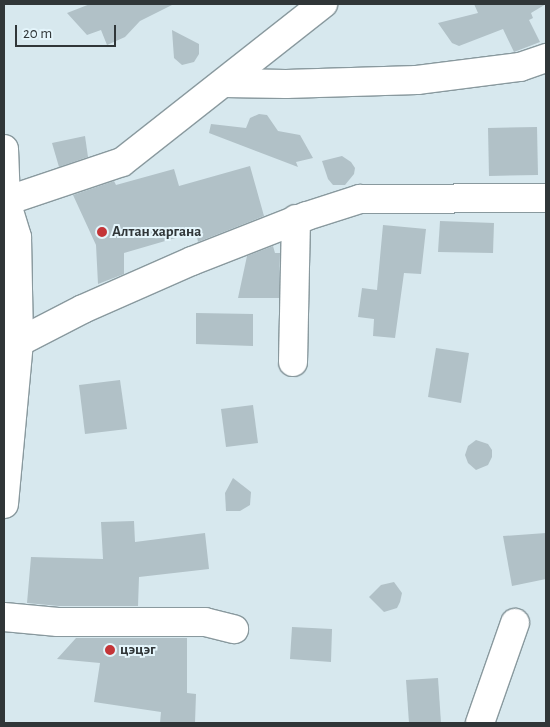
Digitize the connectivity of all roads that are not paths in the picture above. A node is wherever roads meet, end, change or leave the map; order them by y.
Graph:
1 (323, 4) edge
2 (546, 58) edge
3 (224, 83) junction
4 (4, 149) edge
5 (546, 198) edge
6 (6, 201) junction
7 (296, 220) junction
8 (19, 342) junction
9 (292, 362) dead end
10 (4, 504) edge
11 (4, 616) edge
12 (515, 623) dead end
13 (234, 629) dead end
14 (480, 723) edge

1 - 3 street
2 - 3 street
3 - 6 street
4 - 6 street
5 - 7 street
6 - 8 street
7 - 8 street
7 - 9 street
8 - 10 street
11 - 13 street
12 - 14 street

